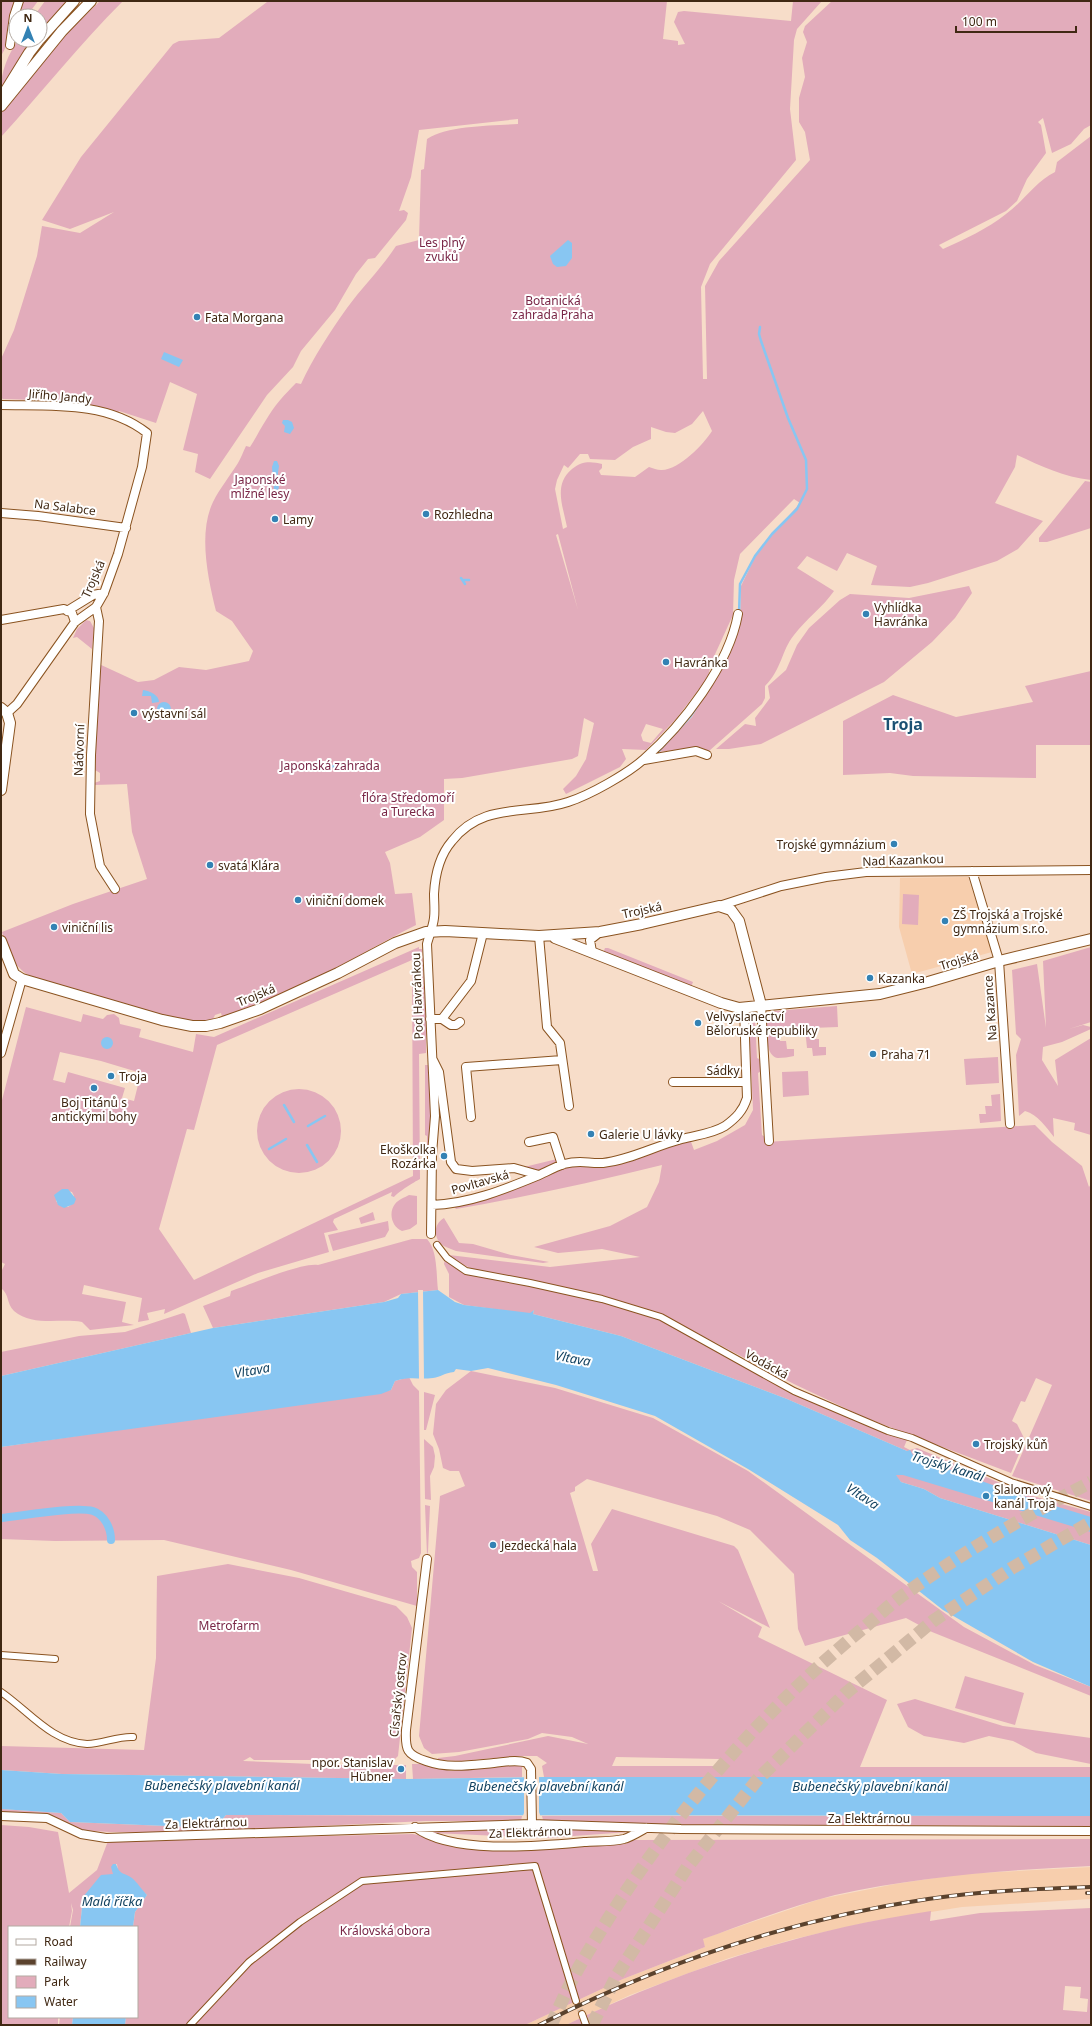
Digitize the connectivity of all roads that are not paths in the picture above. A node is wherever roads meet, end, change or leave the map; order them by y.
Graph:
1 (74, 1) edge
2 (91, 1) edge
3 (48, 30) edge
4 (33, 48) edge
5 (1, 99) edge
6 (1, 106) edge
7 (1, 405) edge
8 (138, 426) joint
9 (1, 513) edge
10 (126, 528) junction
11 (104, 593) junction
12 (96, 607) junction
13 (68, 611) junction
14 (738, 614) dead end
15 (1, 620) edge
16 (75, 622) junction
17 (4, 711) edge
18 (707, 755) dead end
19 (644, 760) junction
20 (1, 790) edge
21 (1091, 870) edge
22 (972, 871) junction
23 (115, 889) dead end
24 (719, 906) junction
25 (431, 931) junction
26 (600, 932) junction
27 (483, 933) junction
28 (539, 936) junction
29 (550, 936) junction
30 (1091, 939) edge
31 (1, 941) edge
32 (592, 952) junction
33 (999, 961) junction
34 (22, 979) junction
35 (761, 1005) junction
36 (744, 1008) junction
37 (430, 1019) junction
38 (442, 1019) junction
39 (460, 1022) dead end
40 (1, 1053) edge
41 (432, 1058) junction
42 (562, 1060) junction
43 (673, 1082) dead end
44 (746, 1082) junction
45 (569, 1106) dead end
46 (471, 1117) dead end
47 (1010, 1124) dead end
48 (769, 1141) dead end
49 (529, 1142) dead end
50 (562, 1165) junction
51 (456, 1169) joint
52 (539, 1175) junction
53 (432, 1205) junction
54 (431, 1234) dead end
55 (437, 1245) dead end
56 (1091, 1507) edge
57 (427, 1559) dead end
58 (1, 1655) edge
59 (55, 1659) dead end
60 (1, 1692) edge
61 (133, 1737) dead end
62 (1, 1816) edge
63 (532, 1822) junction
64 (415, 1827) junction
65 (646, 1828) junction
66 (1091, 1831) edge
67 (576, 2001) tunnel mouth
68 (582, 2014) tunnel mouth
69 (190, 2025) edge
70 (586, 2025) edge

1 - 3 street
2 - 6 street
4 - 5 street
7 - 8 street, Jiřího Jandy
8 - 10 street, Trojská
9 - 10 street, Na Salabce
10 - 11 street, Trojská
11 - 12 street, Trojská
11 - 13 street
12 - 16 street, Trojská
12 - 23 street, Nádvorní
13 - 15 street
13 - 16 street
14 - 19 street, Pod Havránkou
16 - 17 street, Trojská
17 - 20 street, Trojská
18 - 19 street, Pod Havránkou
19 - 25 street, Pod Havránkou
21 - 22 street, Nad Kazankou
22 - 24 street, Nad Kazankou
22 - 33 street, Na Kazance
24 - 26 street, Trojská
24 - 35 street
25 - 27 street, Trojská
25 - 34 street, Trojská
25 - 37 street, Pod Havránkou
26 - 29 street, Trojská
26 - 32 street
27 - 28 street, Trojská
27 - 38 street
28 - 29 street, Trojská
28 - 42 street
29 - 32 street, Trojská
30 - 33 street, Trojská
31 - 34 street
32 - 36 street, Trojská
33 - 35 street, Trojská
33 - 47 street, Na Kazance
34 - 40 street
35 - 36 street, Trojská
35 - 48 street
36 - 44 street, Sádky
37 - 38 street
37 - 41 street, Pod Havránkou
38 - 39 street
41 - 51 street, Pod Havránkou
41 - 53 street, Pod Havránkou
42 - 45 street
42 - 46 street
43 - 44 street, Sádky
44 - 50 street, Povltavská
49 - 50 street
50 - 52 street, Povltavská
51 - 52 street, Povltavská
52 - 53 street, Povltavská
53 - 54 street
55 - 56 street, Vodácká
57 - 63 street, Císařský ostrov
58 - 59 street
60 - 61 street
62 - 64 street, Za Elektrárnou
63 - 64 street, Za Elektrárnou
63 - 65 street, Za Elektrárnou
64 - 65 street, Za Elektrárnou
65 - 66 street, Za Elektrárnou
67 - 69 street
68 - 70 street

